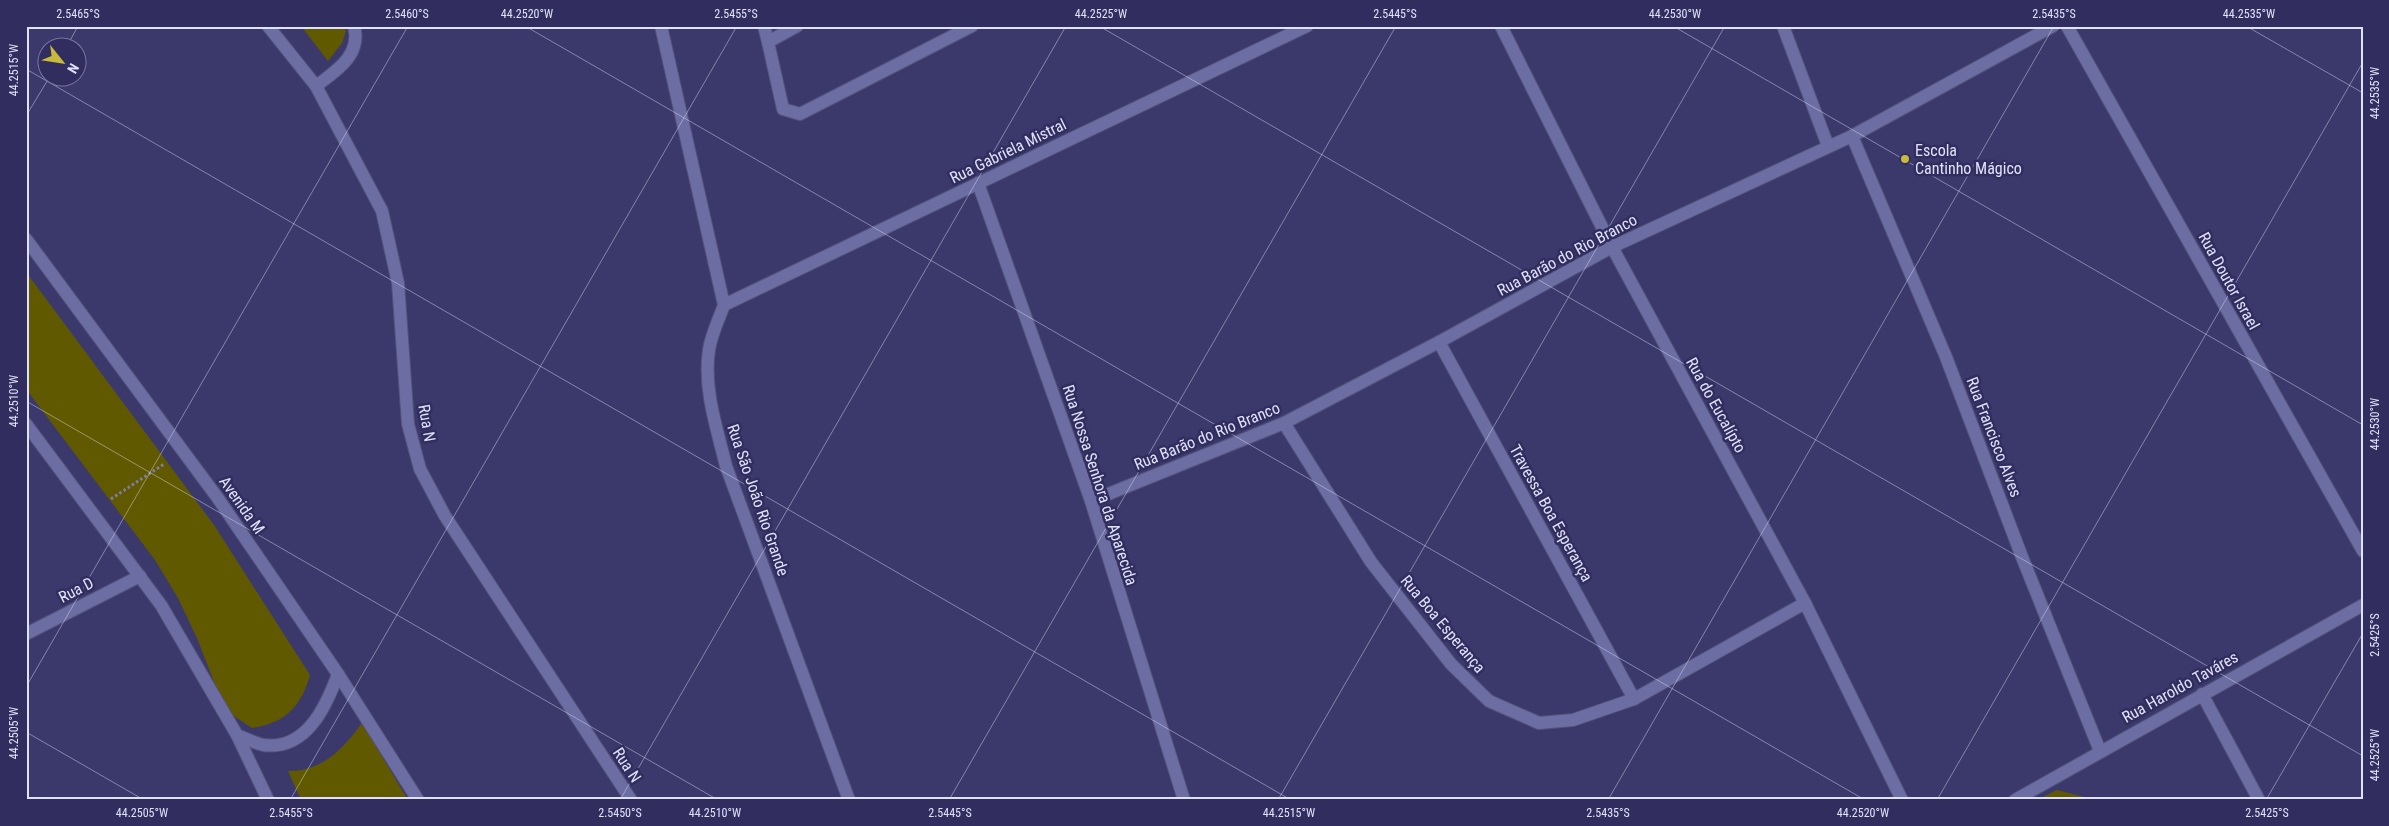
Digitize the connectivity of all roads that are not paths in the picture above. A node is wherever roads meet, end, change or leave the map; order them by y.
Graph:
1 (268, 26) edge
2 (354, 26) edge
3 (661, 26) edge
4 (764, 26) edge
5 (797, 26) edge
6 (972, 26) edge
7 (1307, 26) edge
8 (1501, 26) edge
9 (1783, 26) edge
10 (2053, 26) edge
11 (2067, 26) edge
12 (768, 42) junction
13 (316, 86) junction
14 (1852, 136) junction
15 (1828, 146) junction
16 (978, 183) junction
17 (26, 239) edge
18 (1612, 248) junction
19 (724, 305) junction
20 (1439, 342) junction
21 (1284, 423) junction
22 (26, 424) edge
23 (1091, 501) junction
24 (2363, 551) edge
25 (140, 576) junction
26 (1805, 603) junction
27 (2363, 605) edge
28 (26, 634) edge
29 (338, 674) junction
30 (2202, 694) junction
31 (1634, 699) junction
32 (238, 735) junction
33 (2100, 751) junction
34 (268, 800) edge
35 (418, 800) edge
36 (631, 800) edge
37 (849, 800) edge
38 (1184, 800) edge
39 (1902, 800) edge
40 (2015, 800) edge
41 (2259, 800) edge

1 - 13 street, Rua N
2 - 13 street
3 - 19 street
4 - 12 street
5 - 12 street
6 - 12 street
7 - 16 street, Rua Gabriela Mistral
8 - 18 street, Rua do Eucalípto
9 - 15 street
10 - 14 street, Rua Barão do Rio Branco
11 - 24 street, Rua Doutor Israel
13 - 36 street, Rua N
14 - 15 street, Rua Barão do Rio Branco
14 - 33 street, Rua Francisco Alves
15 - 18 street, Rua Barão do Rio Branco
16 - 19 street, Rua Gabriela Mistral
16 - 23 street, Rua Nossa Senhora da Aparecida
17 - 29 street, Avenida M
18 - 20 street, Rua Barão do Rio Branco
18 - 26 street, Rua do Eucalípto
19 - 37 street, Rua São João Rio Grande
20 - 21 street, Rua Barão do Rio Branco
20 - 31 street, Travessa Boa Esperança
21 - 23 street, Rua Barão do Rio Branco
21 - 31 street, Rua Boa Esperança
22 - 25 street
23 - 38 street, Rua Nossa Senhora da Aparecida
25 - 28 street, Rua D
25 - 32 street
26 - 31 street, Rua Boa Esperança
26 - 39 street, Rua do Eucalípto
27 - 30 street, Rua Haroldo Taváres
29 - 32 street
29 - 35 street, Avenida M
30 - 33 street, Rua Haroldo Taváres
30 - 41 street
32 - 34 street
33 - 40 street, Rua Haroldo Taváres

